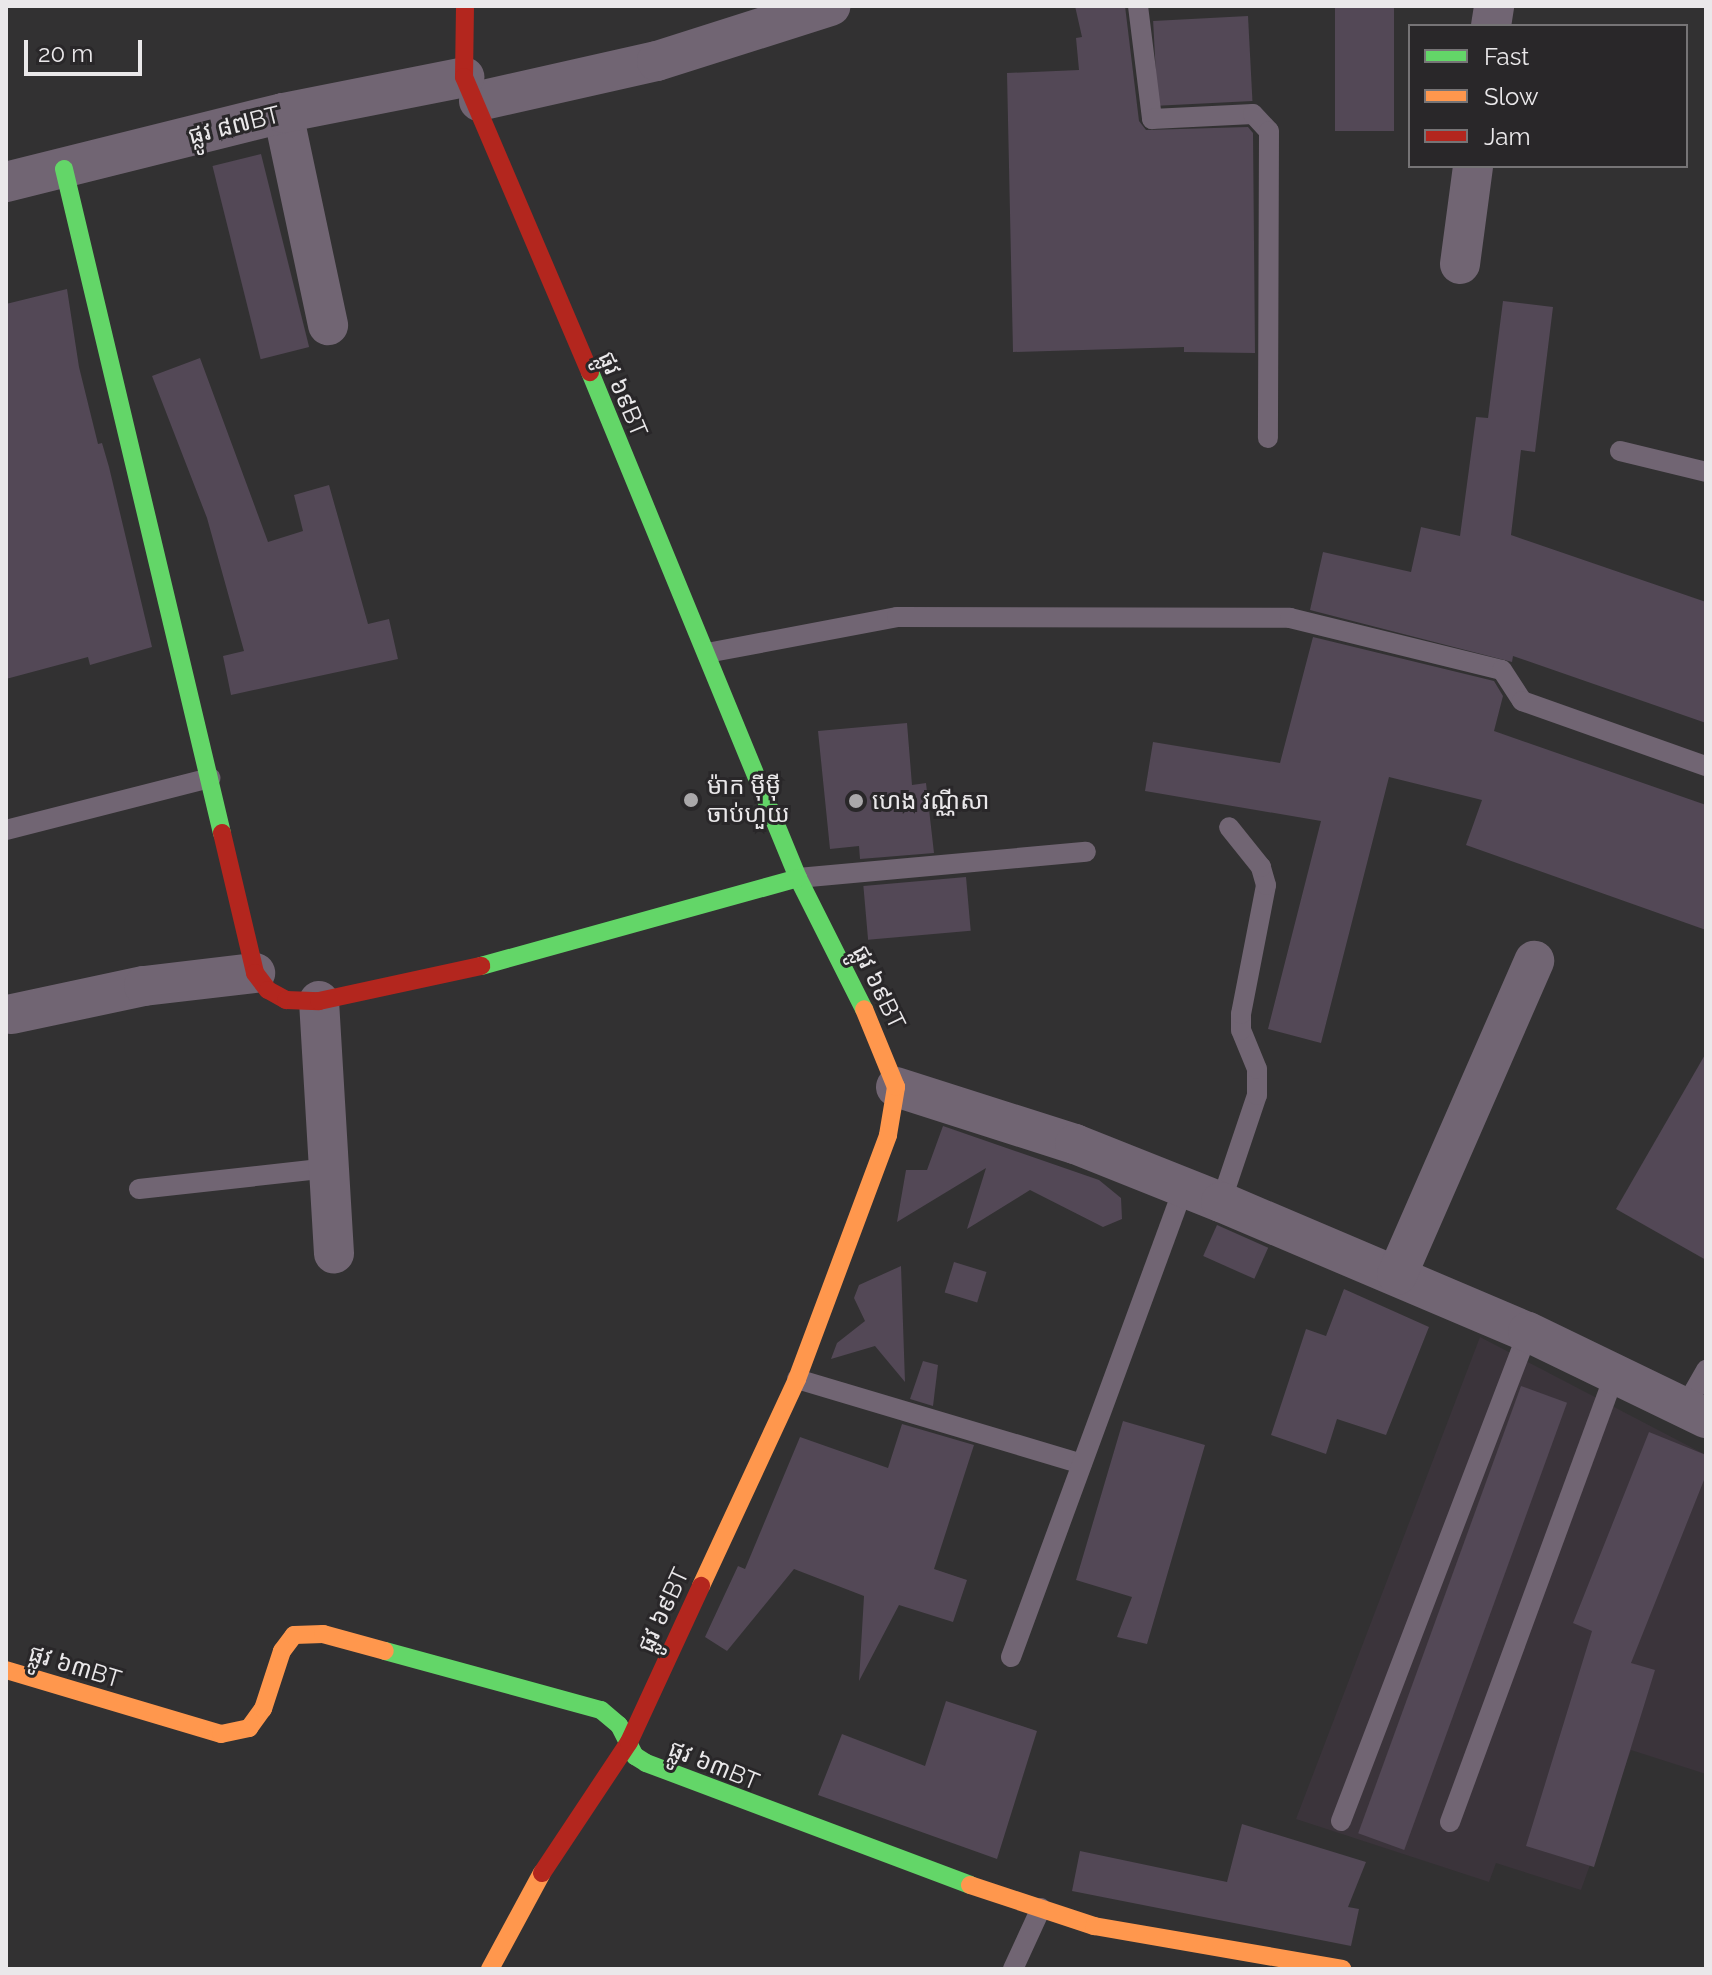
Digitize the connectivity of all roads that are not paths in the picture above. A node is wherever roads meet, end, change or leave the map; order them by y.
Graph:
1 (465, 6) edge
2 (830, 6) edge
3 (1138, 6) edge
4 (471, 89) junction
5 (283, 113) junction
6 (1473, 168) edge
7 (64, 169) junction
8 (6, 182) edge
9 (1460, 264) dead end
10 (328, 325) dead end
11 (1268, 438) dead end
12 (1620, 451) dead end
13 (1706, 472) edge
14 (707, 653) junction
15 (1706, 766) edge
16 (210, 778) junction
17 (1229, 827) dead end
18 (6, 830) edge
19 (1086, 852) dead end
20 (798, 878) junction
21 (1534, 961) dead end
22 (255, 973) junction
23 (319, 1001) junction
24 (12, 1014) dead end
25 (896, 1087) junction
26 (329, 1168) junction
27 (1184, 1188) junction
28 (139, 1189) dead end
29 (1221, 1202) junction
30 (334, 1254) dead end
31 (1397, 1275) junction
32 (1528, 1332) junction
33 (1706, 1370) edge
34 (1615, 1373) junction
35 (797, 1379) junction
36 (1695, 1413) edge
37 (1082, 1464) junction
38 (1011, 1657) dead end
39 (6, 1670) edge
40 (629, 1742) junction
41 (1341, 1821) dead end
42 (1450, 1822) dead end
43 (1041, 1908) junction
44 (490, 1969) edge
45 (1013, 1969) edge
46 (1342, 1969) edge

1 - 4 street, ផ្លូវ ៦៩BT
2 - 4 street, ផ្លូវ ៨៧BT
3 - 11 lane
4 - 5 street, ផ្លូវ ៨៧BT
4 - 14 street, ផ្លូវ ៦៩BT
5 - 7 street, ផ្លូវ ៨៧BT
5 - 10 street
6 - 9 street
7 - 8 street, ផ្លូវ ៨៧BT
7 - 16 street
12 - 13 lane
14 - 15 lane
14 - 20 street, ផ្លូវ ៦៩BT
16 - 18 lane
16 - 22 street
17 - 29 lane
19 - 20 lane
20 - 23 street
20 - 25 street, ផ្លូវ ៦៩BT
21 - 31 street
22 - 23 street
22 - 24 street
23 - 26 street
25 - 27 street
25 - 35 street, ផ្លូវ ៦៩BT
26 - 28 lane
26 - 30 street
27 - 29 street
27 - 37 lane
29 - 31 street
31 - 32 street
32 - 34 street
32 - 41 lane
33 - 36 lane
34 - 36 street
34 - 42 lane
35 - 37 lane
35 - 40 street, ផ្លូវ ៦៩BT
37 - 38 lane
39 - 40 street, ផ្លូវ ៦៣BT
40 - 43 street, ផ្លូវ ៦៣BT
40 - 44 street, ផ្លូវ ៦៩BT
43 - 45 lane
43 - 46 street, ផ្លូវ ៦៣BT

